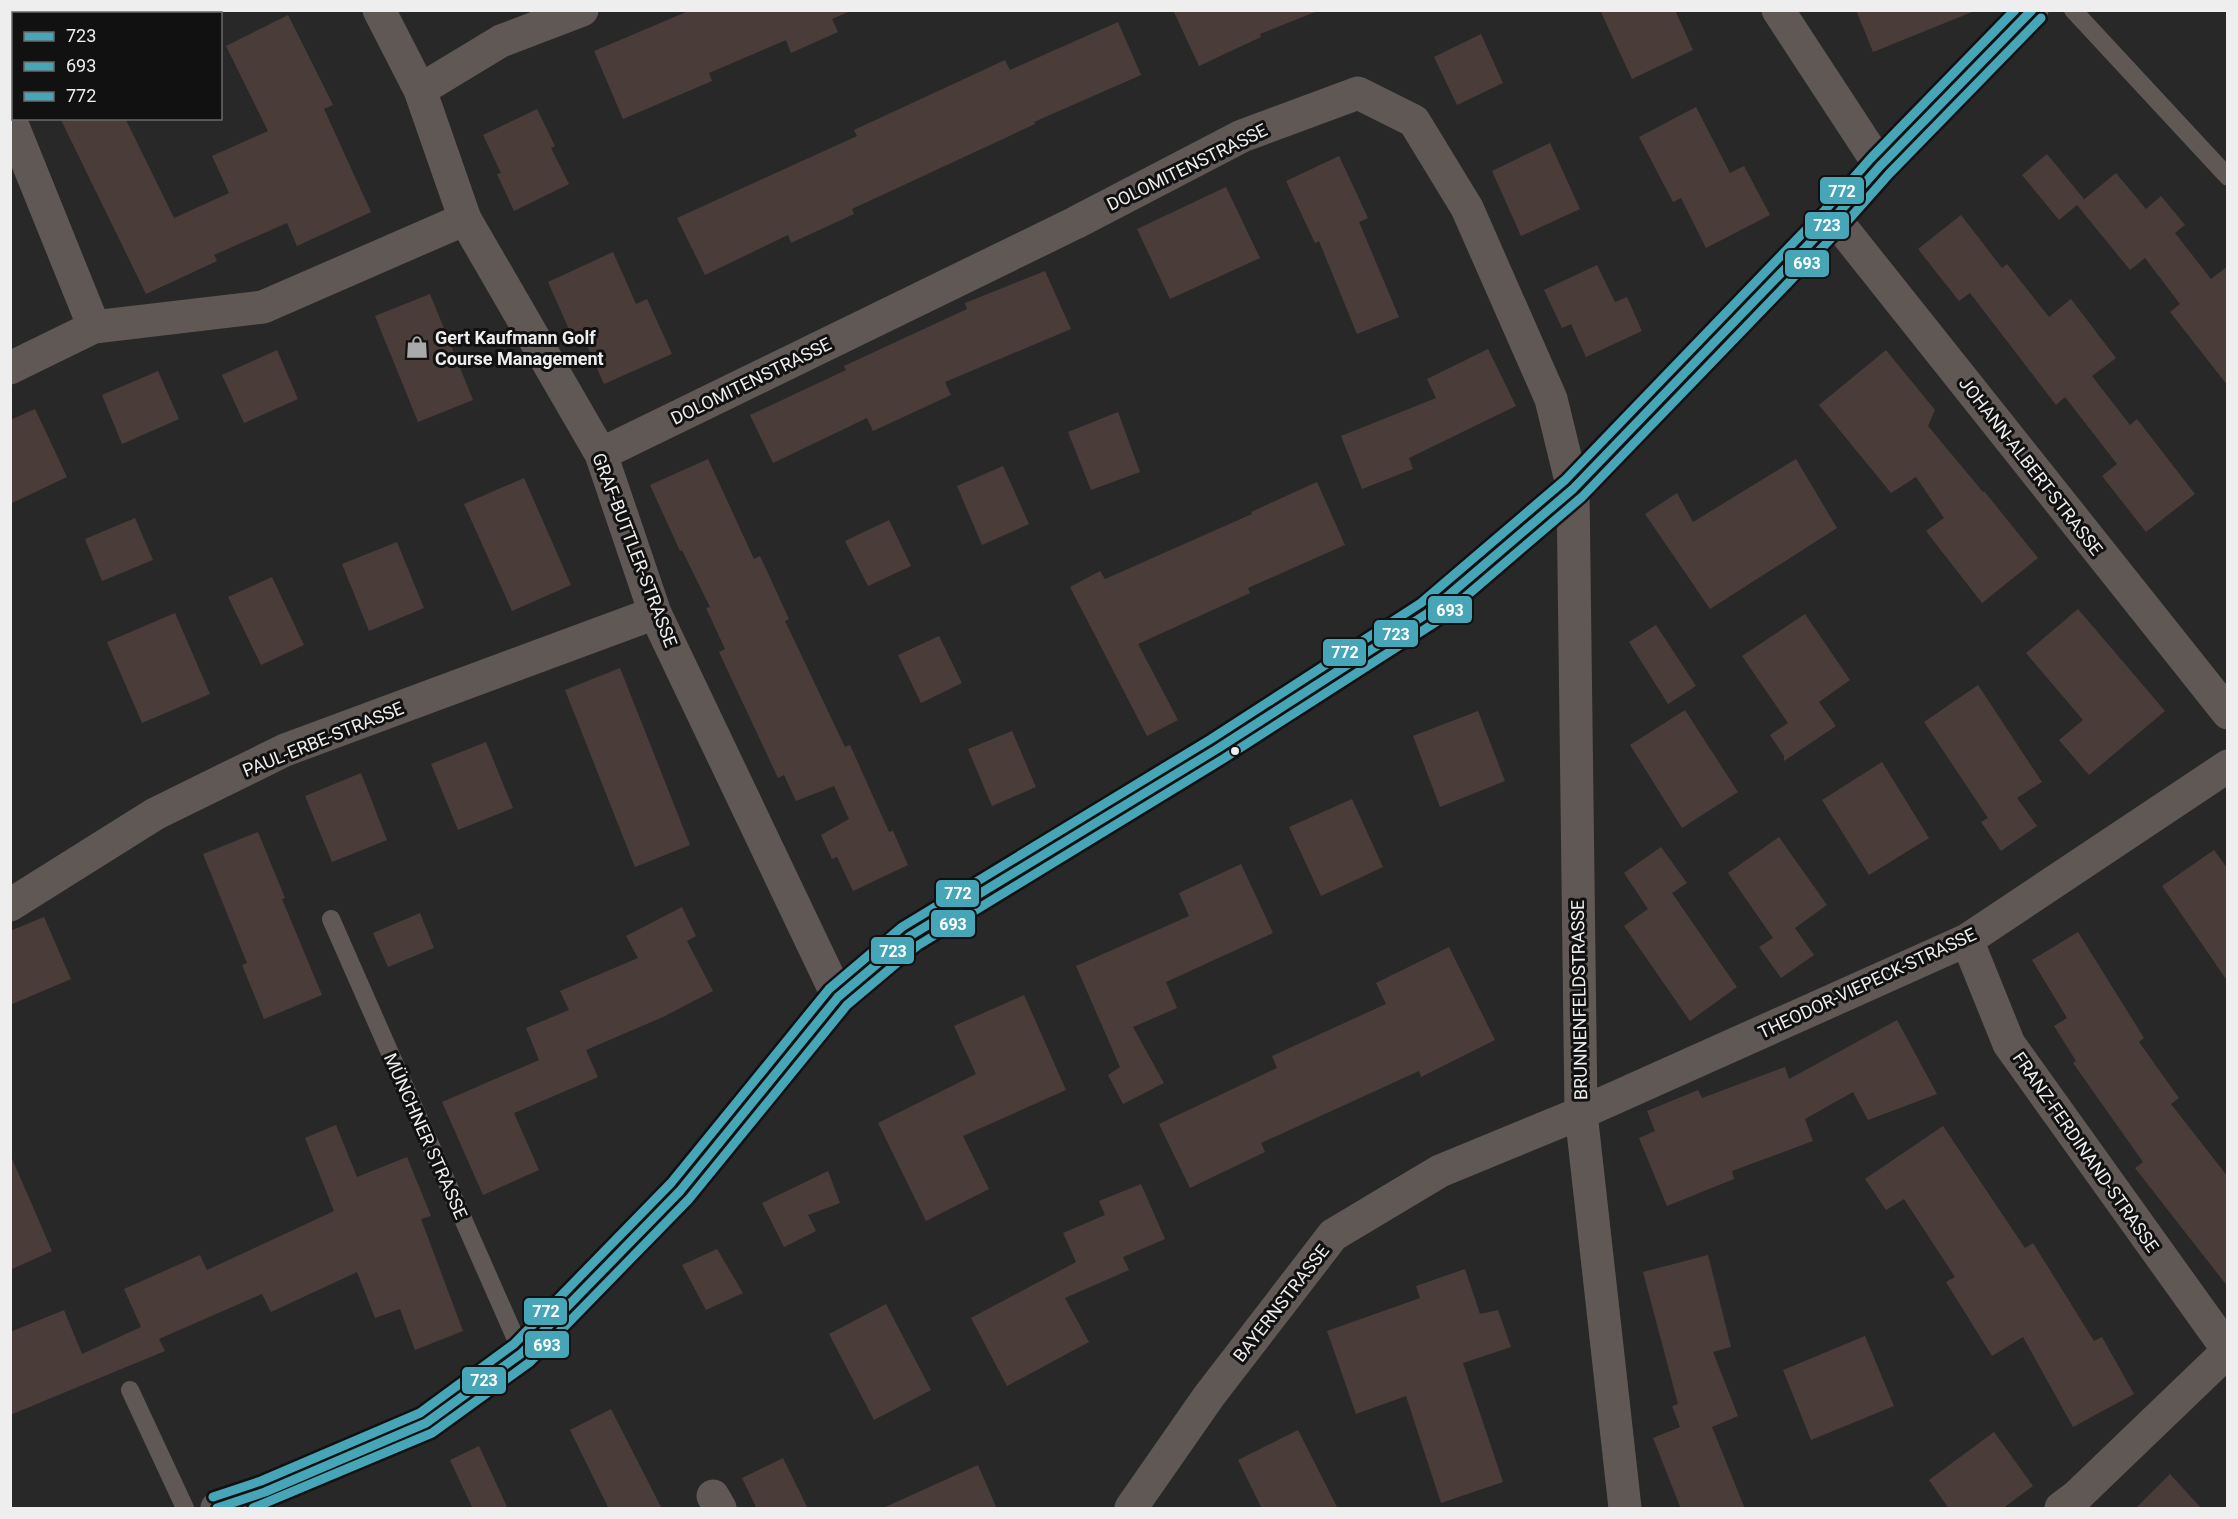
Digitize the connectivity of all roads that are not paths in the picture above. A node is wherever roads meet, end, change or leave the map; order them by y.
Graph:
1 (379, 10) edge
2 (582, 10) edge
3 (1778, 10) edge
4 (2032, 10) edge
5 (2073, 10) edge
6 (420, 90) junction
7 (10, 119) edge
8 (1880, 165) junction
9 (2228, 177) edge
10 (1834, 218) junction
11 (465, 219) junction
12 (94, 327) junction
13 (10, 368) edge
14 (601, 454) junction
15 (1573, 489) junction
16 (655, 613) junction
17 (2228, 713) edge
18 (2228, 766) edge
19 (10, 905) edge
20 (331, 919) dead end
21 (1967, 940) junction
22 (838, 997) junction
23 (1581, 1113) junction
24 (2228, 1351) edge
25 (522, 1353) junction
26 (130, 1390) dead end
27 (270, 1500) edge
28 (185, 1509) edge
29 (217, 1509) edge
30 (1131, 1509) edge
31 (1625, 1509) edge
32 (2061, 1509) edge

1 - 6 street, GRAF-BUTTLER-STRASSE
2 - 6 street
3 - 8 street
4 - 8 street
5 - 9 lane
6 - 11 street, GRAF-BUTTLER-STRASSE
7 - 12 street
8 - 10 street
10 - 15 street
10 - 17 street, JOHANN-ALBERT-STRASSE
11 - 12 street
11 - 14 street, GRAF-BUTTLER-STRASSE
12 - 13 street
14 - 15 street, DOLOMITENSTRASSE
14 - 16 street, GRAF-BUTTLER-STRASSE
15 - 22 street
15 - 23 street, BRUNNENFELDSTRASSE
16 - 19 street, PAUL-ERBE-STRASSE
16 - 22 street, GRAF-BUTTLER-STRASSE
18 - 21 street, THEODOR-VIEPECK-STRASSE
20 - 25 lane, MÜNCHNER STRASSE
21 - 23 street, THEODOR-VIEPECK-STRASSE
21 - 24 street, FRANZ-FERDINAND-STRASSE
22 - 25 street
23 - 30 street, BAYERNSTRASSE
23 - 31 street, BRUNNENFELDSTRASSE
24 - 32 street
25 - 27 street
26 - 28 lane
27 - 29 street

